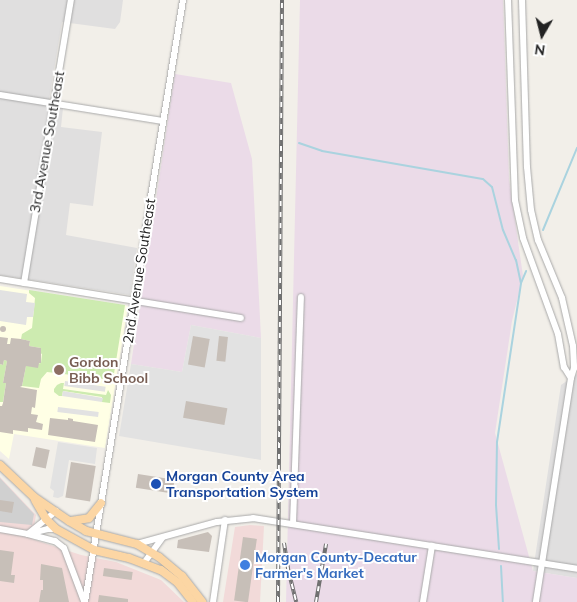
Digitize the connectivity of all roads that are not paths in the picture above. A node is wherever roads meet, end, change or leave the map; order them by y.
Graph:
1 (71, 0) edge
2 (182, 0) edge
3 (508, 0) edge
4 (522, 0) edge
5 (0, 96) edge
6 (53, 104) junction
7 (163, 121) junction
8 (0, 280) edge
9 (24, 284) junction
10 (301, 297) dead end
11 (134, 301) junction
12 (241, 318) dead end
13 (574, 379) edge
14 (0, 464) edge
15 (34, 497) junction
16 (101, 503) junction
17 (56, 511) junction
18 (46, 518) junction
19 (225, 520) junction
20 (69, 521) junction
21 (293, 524) junction
22 (0, 529) edge
23 (56, 529) junction
24 (28, 534) junction
25 (96, 534) junction
26 (163, 537) junction
27 (137, 544) junction
28 (432, 546) junction
29 (94, 550) junction
30 (151, 552) junction
31 (144, 563) junction
32 (542, 563) junction
33 (577, 569) edge
34 (186, 586) junction
35 (85, 602) edge
36 (193, 602) edge
37 (202, 602) edge
38 (213, 602) edge
39 (423, 602) edge
40 (536, 602) edge

1 - 6 street, 3rd Avenue Southeast
2 - 7 street, 2nd Avenue Southeast
3 - 13 street
4 - 13 street
5 - 6 street
6 - 7 street
6 - 9 street, 3rd Avenue Southeast
7 - 11 street, 2nd Avenue Southeast
8 - 9 street
9 - 11 street
10 - 21 street
11 - 12 street
11 - 16 street, 2nd Avenue Southeast
13 - 32 street
14 - 15 main road
15 - 17 main road
15 - 18 main road
16 - 20 main road
16 - 25 street, 2nd Avenue Southeast
17 - 18 street
17 - 20 main road
18 - 23 main road
18 - 24 street
19 - 21 street
19 - 26 street
19 - 38 street
20 - 25 main road
21 - 28 street
22 - 24 street
23 - 24 street
23 - 29 main road
24 - 35 street
25 - 27 main road
25 - 29 street, 2nd Avenue Southeast
26 - 27 street
26 - 30 street
27 - 30 main road
28 - 32 street
28 - 39 street
29 - 31 main road
29 - 35 street, 2nd Avenue Southeast
30 - 31 street
30 - 34 main road
31 - 34 main road
32 - 33 street
32 - 40 street
34 - 36 main road
34 - 37 main road

